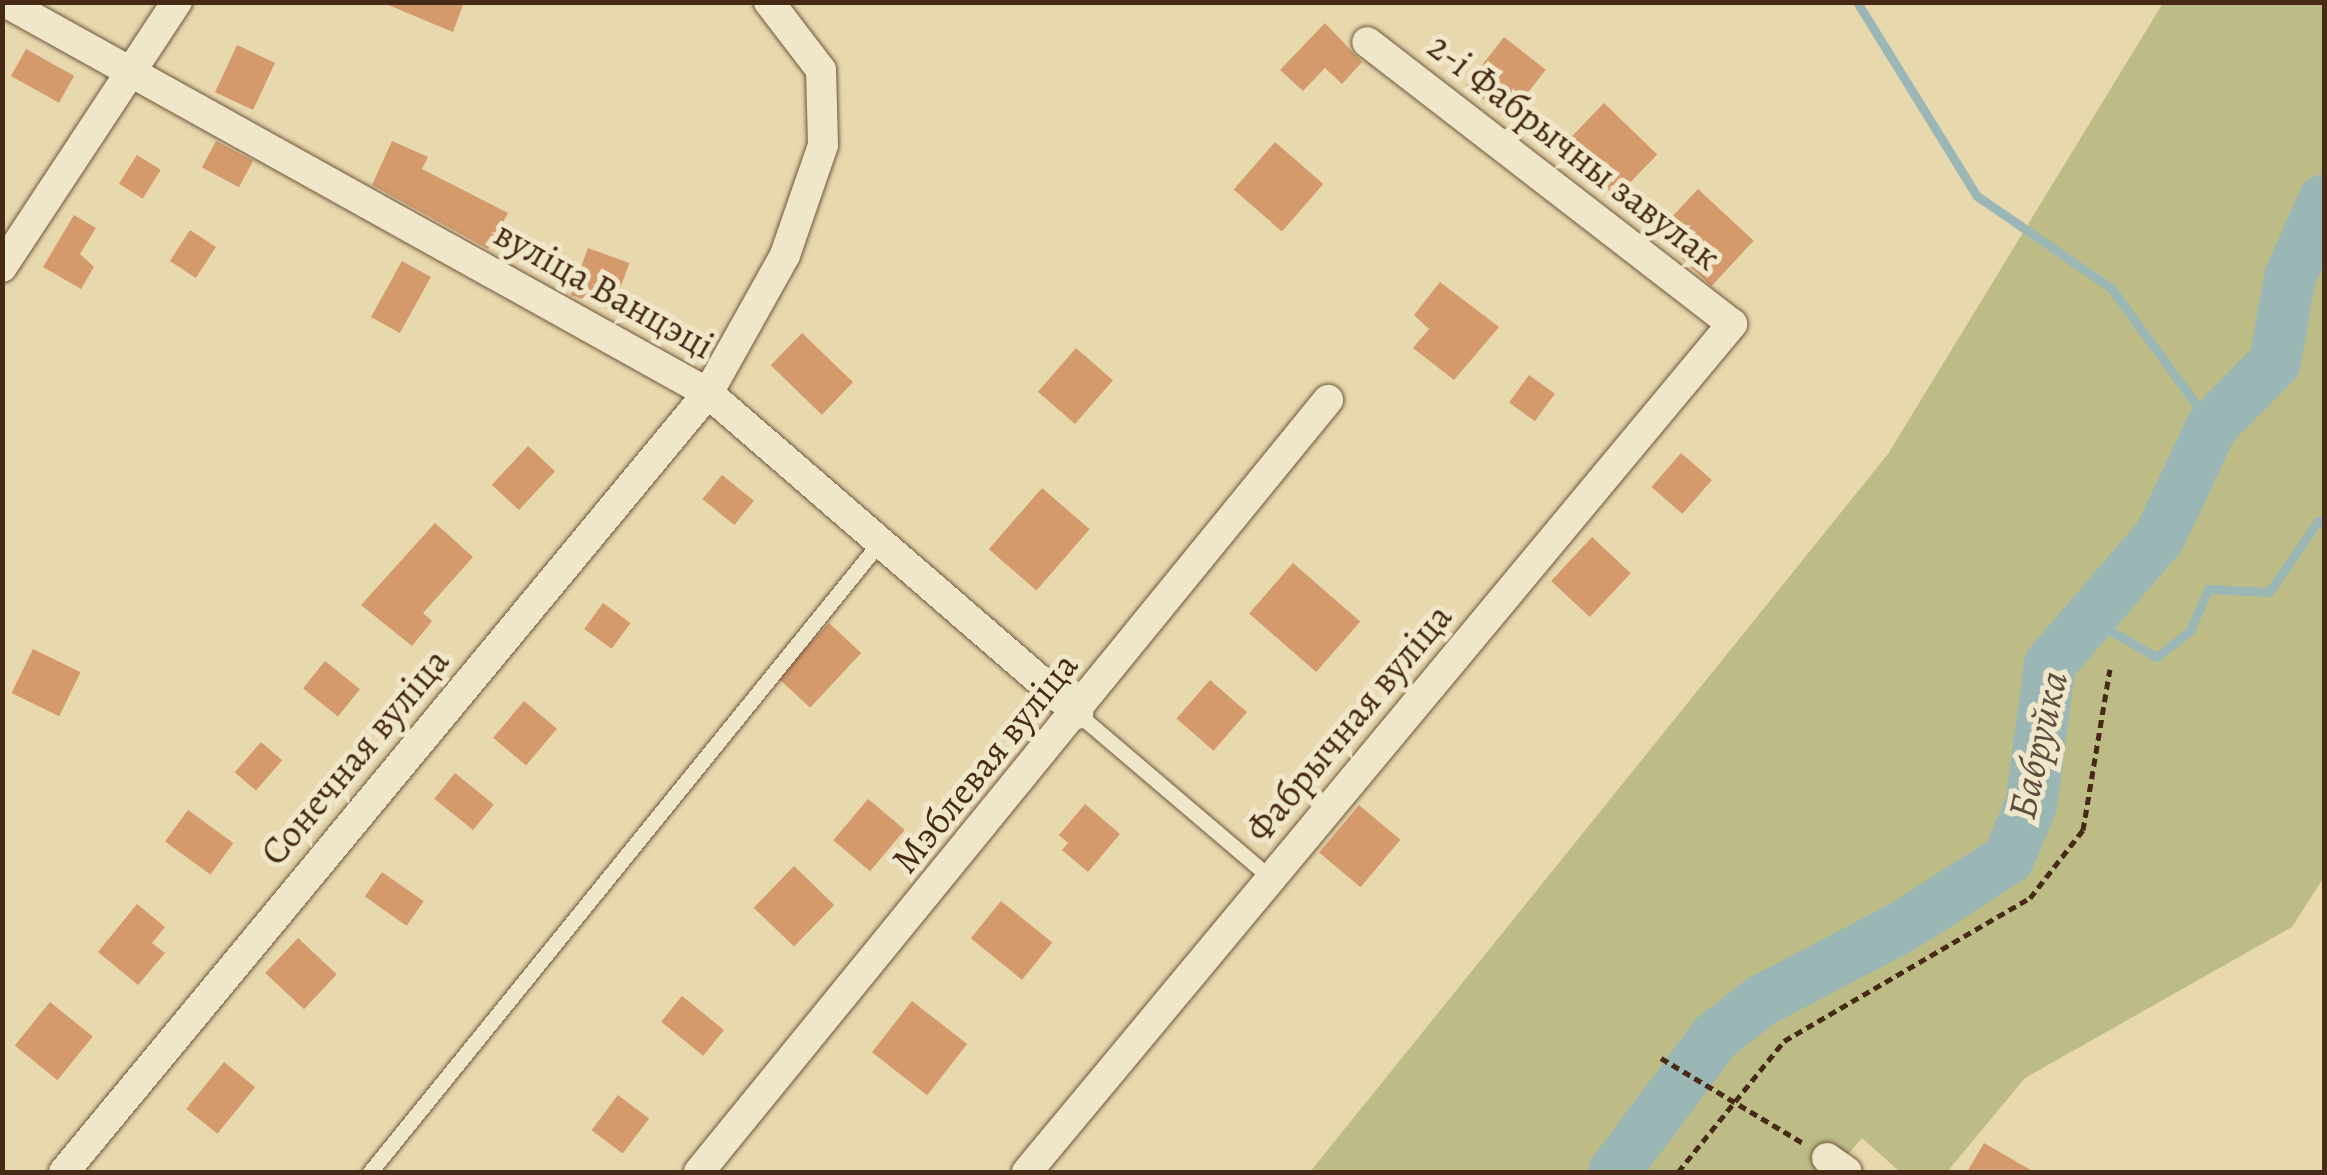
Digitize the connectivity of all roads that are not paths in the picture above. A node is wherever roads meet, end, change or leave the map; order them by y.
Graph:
1 (5, 2) edge
2 (177, 2) edge
3 (769, 2) edge
4 (1367, 42) dead end
5 (134, 74) junction
6 (2, 267) edge
7 (1732, 324) joint
8 (708, 393) junction
9 (1328, 400) dead end
10 (880, 542) junction
11 (1078, 714) junction
12 (1272, 879) junction
13 (64, 1172) edge
14 (370, 1172) edge
15 (699, 1172) edge
16 (1027, 1172) edge

1 - 5 street, вуліца Ванцэці
2 - 5 street
3 - 8 street, вуліца Ванцэці
4 - 7 street, 2-і Фабрычны завулак
5 - 6 street
5 - 8 street, вуліца Ванцэці
7 - 12 street, Фабрычная вуліца
8 - 10 street
8 - 13 street, Сонечная вуліца
9 - 11 street, Мэблевая вуліца
10 - 11 street
10 - 14 lane
11 - 12 lane
11 - 15 street, Мэблевая вуліца
12 - 16 street, Фабрычная вуліца

